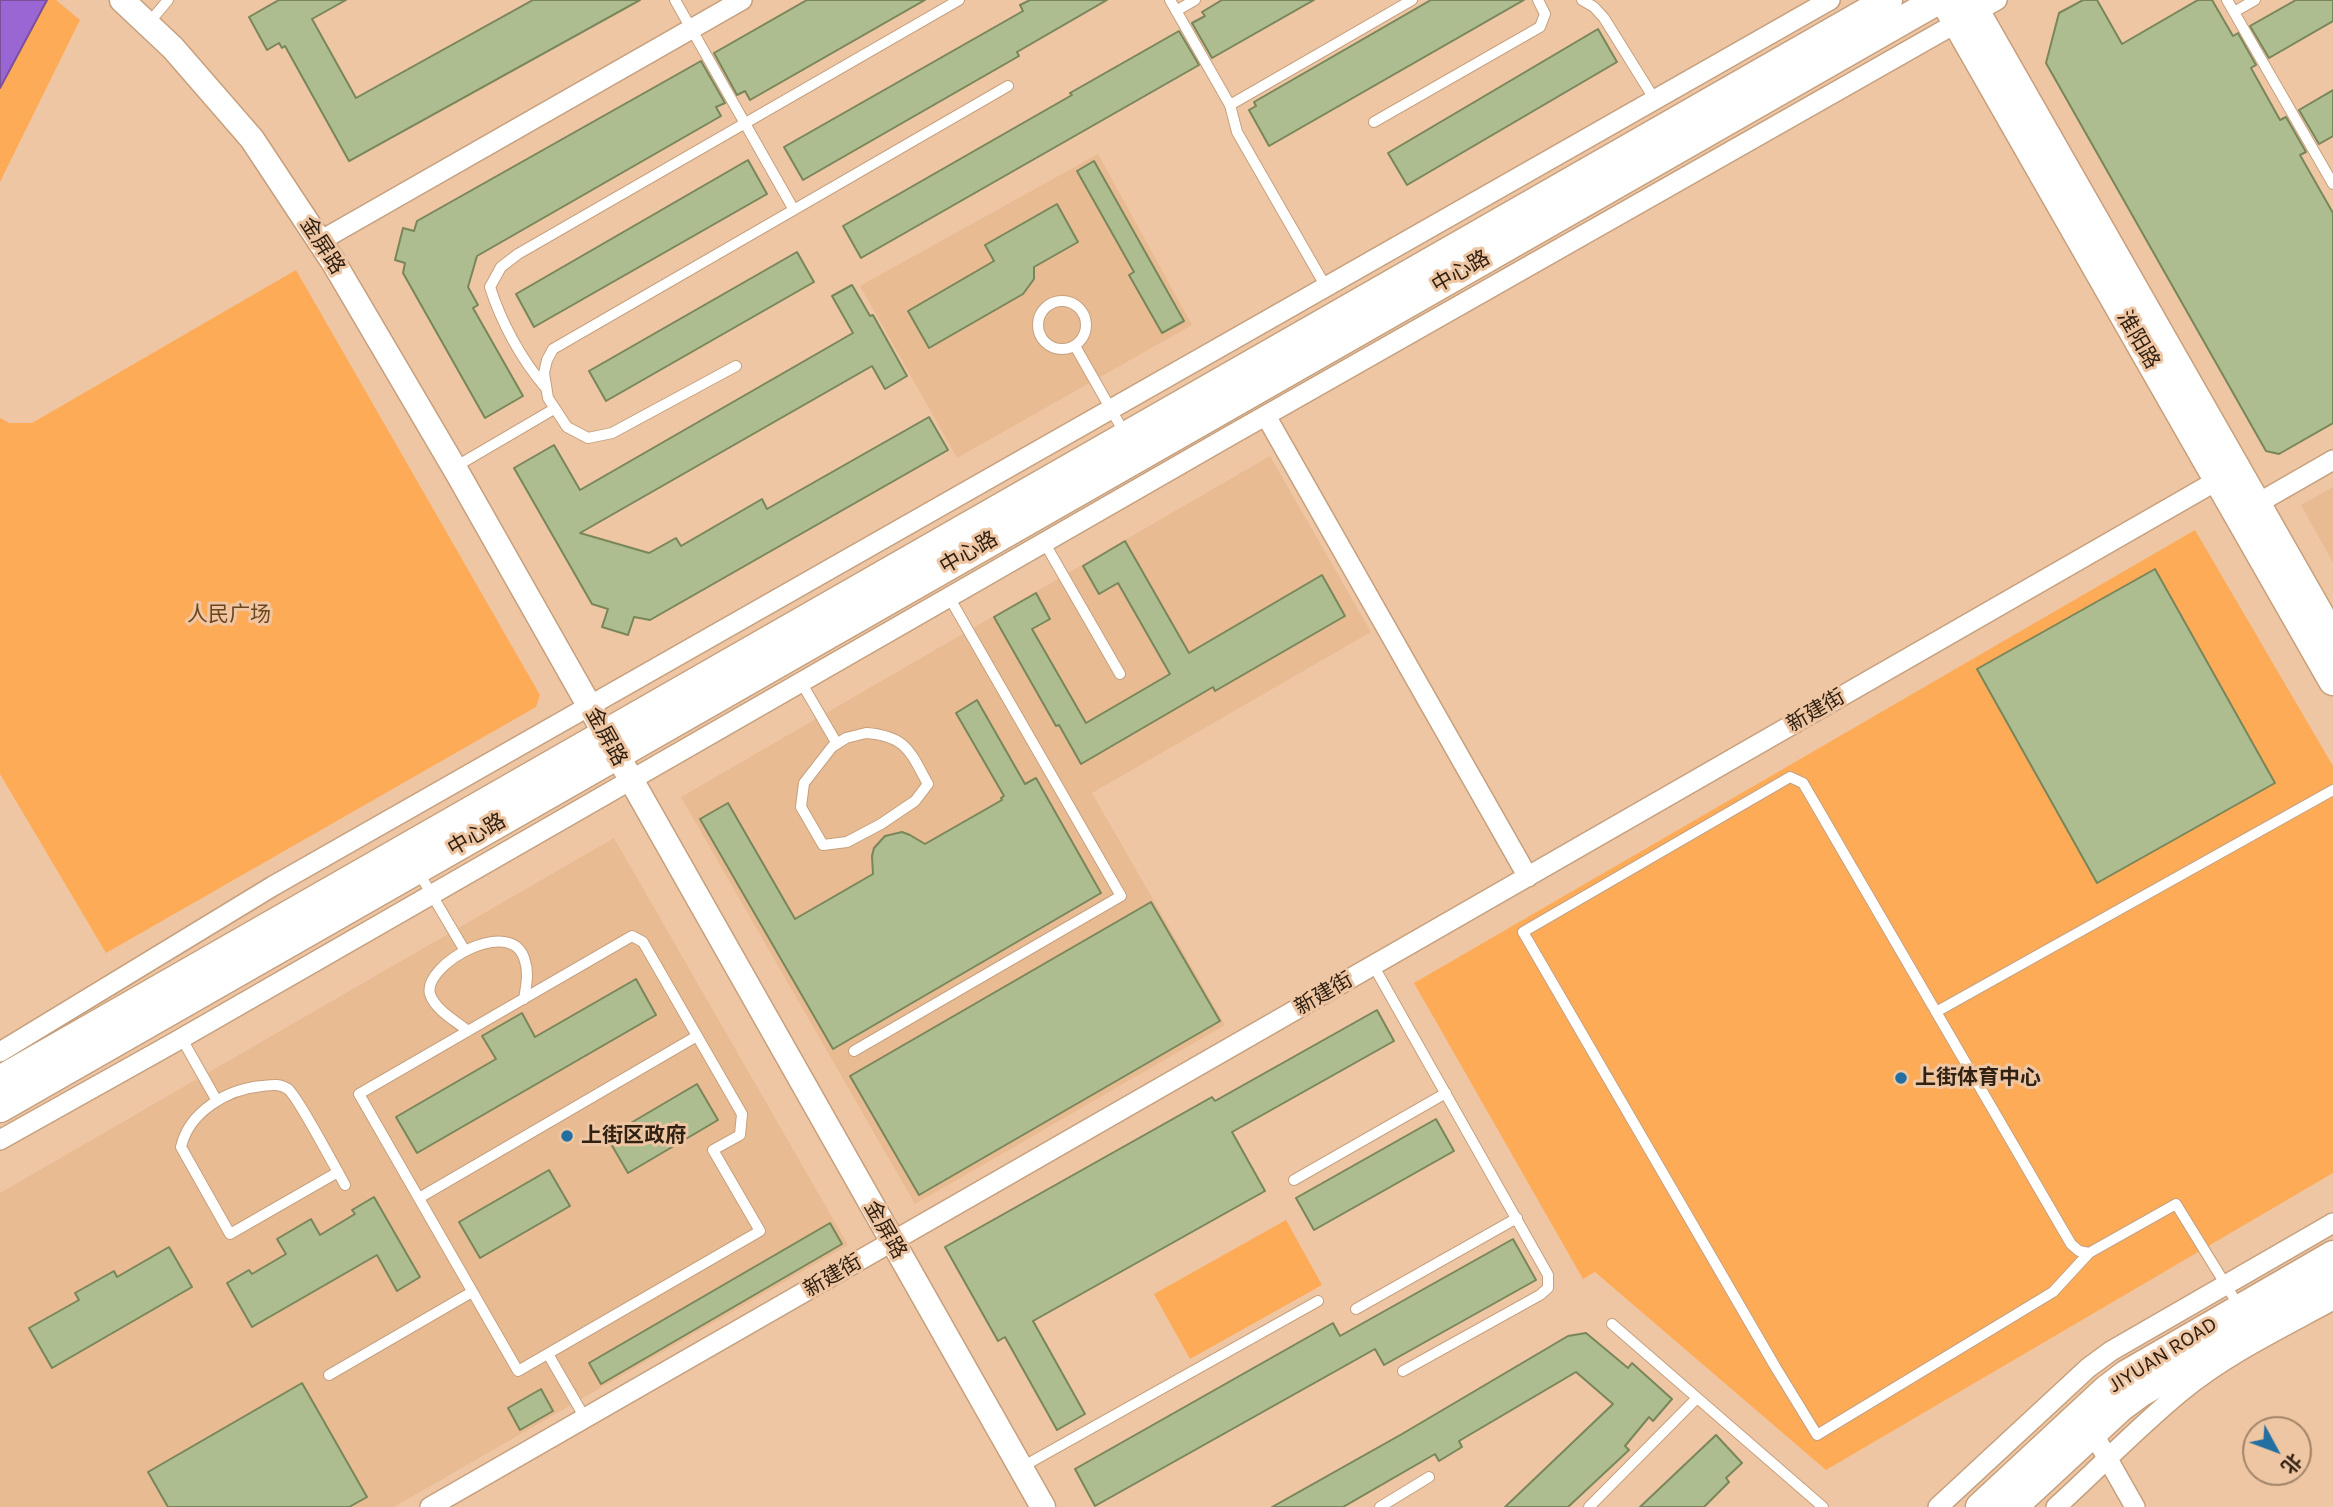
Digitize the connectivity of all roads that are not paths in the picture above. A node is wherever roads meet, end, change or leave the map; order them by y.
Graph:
1 (168, 0) edge
2 (675, 0) edge
3 (742, 0) edge
4 (959, 0) edge
5 (1170, 0) edge
6 (1195, 0) edge
7 (1412, 0) edge
8 (1582, 0) edge
9 (1830, 0) edge
10 (1888, 0) edge
11 (1938, 0) edge
12 (2227, 0) edge
13 (2255, 0) edge
14 (1541, 1) edge
15 (1968, 7) edge
16 (133, 11) edge
17 (1177, 11) junction
18 (2234, 12) junction
19 (691, 29) junction
20 (1008, 86) dead end
21 (1655, 100) junction
22 (1230, 105) junction
23 (1374, 122) dead end
24 (744, 123) junction
25 (2333, 184) edge
26 (794, 210) junction
27 (320, 241) junction
28 (1326, 287) junction
29 (1075, 346) junction
30 (736, 366) dead end
31 (545, 388) junction
32 (554, 409) junction
33 (1111, 409) junction
34 (1266, 416) junction
35 (1126, 435) junction
36 (2333, 460) edge
37 (454, 467) junction
38 (2218, 480) junction
39 (2247, 509) junction
40 (1044, 542) junction
41 (949, 597) junction
42 (2333, 638) edge
43 (1120, 674) dead end
44 (2333, 681) edge
45 (801, 682) junction
46 (589, 706) junction
47 (837, 744) junction
48 (611, 745) junction
49 (631, 781) junction
50 (2333, 790) edge
51 (417, 870) junction
52 (1528, 877) junction
53 (431, 895) junction
54 (465, 951) junction
55 (1373, 965) junction
56 (524, 999) junction
57 (1936, 1012) junction
58 (468, 1031) junction
59 (697, 1037) junction
60 (181, 1039) junction
61 (854, 1051) dead end
62 (0, 1052) edge
63 (0, 1080) edge
64 (1446, 1093) junction
65 (217, 1101) junction
66 (0, 1108) edge
67 (0, 1140) edge
68 (338, 1172) junction
69 (1294, 1180) dead end
70 (345, 1185) dead end
71 (418, 1198) junction
72 (1517, 1218) junction
73 (2333, 1223) edge
74 (891, 1242) junction
75 (2089, 1253) junction
76 (2333, 1255) edge
77 (2333, 1281) edge
78 (472, 1292) junction
79 (2333, 1300) edge
80 (1318, 1301) dead end
81 (2240, 1308) junction
82 (1356, 1309) dead end
83 (1612, 1324) dead end
84 (548, 1353) junction
85 (1403, 1371) dead end
86 (329, 1375) dead end
87 (1697, 1398) junction
88 (585, 1418) junction
89 (2093, 1433) junction
90 (2108, 1460) junction
91 (1020, 1468) junction
92 (1429, 1477) dead end
93 (430, 1507) edge
94 (1042, 1507) edge
95 (1380, 1507) edge
96 (1589, 1507) edge
97 (1823, 1507) edge
98 (1938, 1507) edge
99 (1980, 1507) edge
100 (2013, 1507) edge
101 (2056, 1507) edge
102 (2135, 1507) edge

1 - 16 lane
2 - 19 lane
3 - 19 street
4 - 24 lane
5 - 17 lane
6 - 17 lane
7 - 22 lane
8 - 21 lane
9 - 21 street
10 - 35 main road, 中心路
11 - 48 main road, 中心路
12 - 18 lane
13 - 18 lane
14 - 23 lane
15 - 34 street
15 - 38 main road, 淮阳路
15 - 39 main road, 淮阳路
16 - 27 street, 金屏路
17 - 22 lane
18 - 25 lane
19 - 24 lane
19 - 27 street
20 - 26 lane
21 - 28 street
22 - 28 lane
24 - 26 lane
24 - 31 lane
26 - 31 lane
27 - 37 street, 金屏路
28 - 33 street
29 - 29 lane
29 - 33 lane
30 - 32 lane
31 - 32 lane
32 - 37 lane
33 - 35 lane
33 - 46 street
34 - 40 street
34 - 52 street
35 - 48 main road, 中心路
36 - 39 street
37 - 46 street, 金屏路
38 - 39 main road, 淮阳路
38 - 52 street, 新建街
39 - 42 main road, 淮阳路
39 - 44 main road, 淮阳路
40 - 41 street
40 - 43 lane
41 - 45 street
41 - 61 lane
45 - 47 lane
45 - 49 street
46 - 48 street, 金屏路
46 - 62 street
47 - 47 lane
48 - 49 street, 金屏路
48 - 51 main road, 中心路
48 - 63 main road, 中心路
49 - 53 street
49 - 74 street, 金屏路
50 - 57 lane
51 - 53 lane
51 - 66 main road, 中心路
52 - 55 street, 新建街
53 - 54 lane
53 - 60 street
54 - 56 lane
54 - 58 lane
55 - 64 lane
55 - 74 street, 新建街
56 - 58 lane
56 - 59 lane
57 - 75 lane
57 - 75 lane
58 - 71 lane
59 - 71 lane
59 - 84 lane
60 - 65 lane
60 - 67 street
64 - 69 lane
64 - 72 lane
65 - 68 lane
65 - 68 lane
68 - 70 lane
71 - 78 lane
72 - 82 lane
72 - 85 lane
73 - 98 street
74 - 88 street, 新建街
74 - 91 street, 金屏路
75 - 81 lane
76 - 81 main road, JIYUAN ROAD
77 - 89 main road, JIYUAN ROAD
78 - 84 lane
78 - 86 lane
79 - 90 street
80 - 91 lane
81 - 99 main road, JIYUAN ROAD
83 - 87 lane
84 - 88 lane
87 - 96 lane
87 - 97 lane
88 - 93 street, 新建街
89 - 90 street
89 - 100 main road, JIYUAN ROAD
90 - 101 street
90 - 102 street
91 - 94 street, 金屏路
92 - 95 lane

